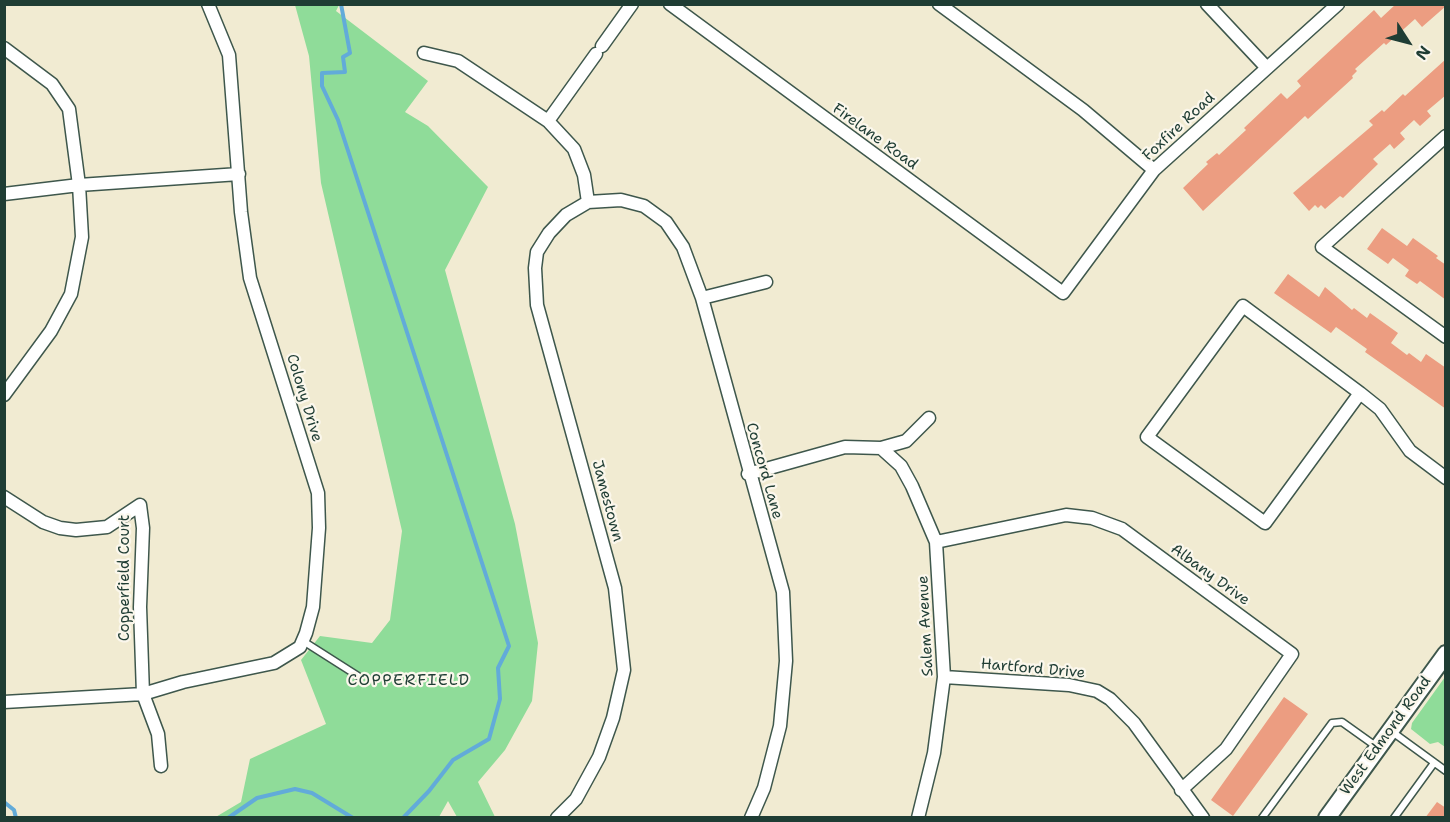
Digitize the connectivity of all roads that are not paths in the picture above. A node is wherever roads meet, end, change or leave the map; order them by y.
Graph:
1 (208, 4) edge
2 (632, 4) edge
3 (670, 4) edge
4 (939, 4) edge
5 (1207, 4) edge
6 (1338, 4) edge
7 (4, 48) edge
8 (424, 53) dead end
9 (1267, 68) junction
10 (548, 121) junction
11 (1446, 136) edge
12 (1154, 170) junction
13 (239, 174) junction
14 (79, 185) junction
15 (4, 194) edge
16 (588, 202) junction
17 (766, 282) dead end
18 (1063, 293) joint
19 (702, 298) junction
20 (1446, 337) edge
21 (1360, 393) junction
22 (4, 395) edge
23 (929, 418) dead end
24 (881, 448) junction
25 (748, 474) junction
26 (1446, 478) edge
27 (4, 496) edge
28 (936, 542) junction
29 (305, 637) junction
30 (1446, 654) edge
31 (358, 676) dead end
32 (944, 677) junction
33 (143, 694) junction
34 (4, 702) edge
35 (1390, 730) junction
36 (1378, 747) junction
37 (1434, 763) junction
38 (161, 766) dead end
39 (1446, 771) edge
40 (1181, 790) junction
41 (557, 818) edge
42 (751, 818) edge
43 (918, 818) edge
44 (1203, 818) edge
45 (1262, 818) edge
46 (1327, 818) edge
47 (1394, 818) edge

1 - 13 street, Colony Drive
2 - 10 street
3 - 18 street, Firelane Road
4 - 12 street
5 - 9 street
6 - 9 street, Foxfire Road
7 - 14 street
8 - 10 street
9 - 12 street, Foxfire Road
10 - 16 street
11 - 20 street
12 - 18 street, Foxfire Road
13 - 14 street
13 - 29 street, Colony Drive
14 - 15 street
14 - 22 street
16 - 19 street, Concord Lane
16 - 41 street, Jamestown
17 - 19 street
19 - 25 street, Concord Lane
21 - 21 street
21 - 26 street
23 - 24 street
24 - 25 street
24 - 28 street, Salem Avenue
25 - 42 street, Concord Lane
27 - 33 street, Copperfield Court
28 - 32 street, Salem Avenue
28 - 40 street, Albany Drive
29 - 31 lane
29 - 33 street
30 - 35 main road, West Edmond Road
32 - 40 street, Hartford Drive
32 - 43 street, Salem Avenue
33 - 34 street
33 - 38 street
35 - 36 main road, West Edmond Road
35 - 37 lane
36 - 45 lane
36 - 46 main road, West Edmond Road
37 - 39 lane
37 - 47 lane
40 - 44 street, Hartford Drive

